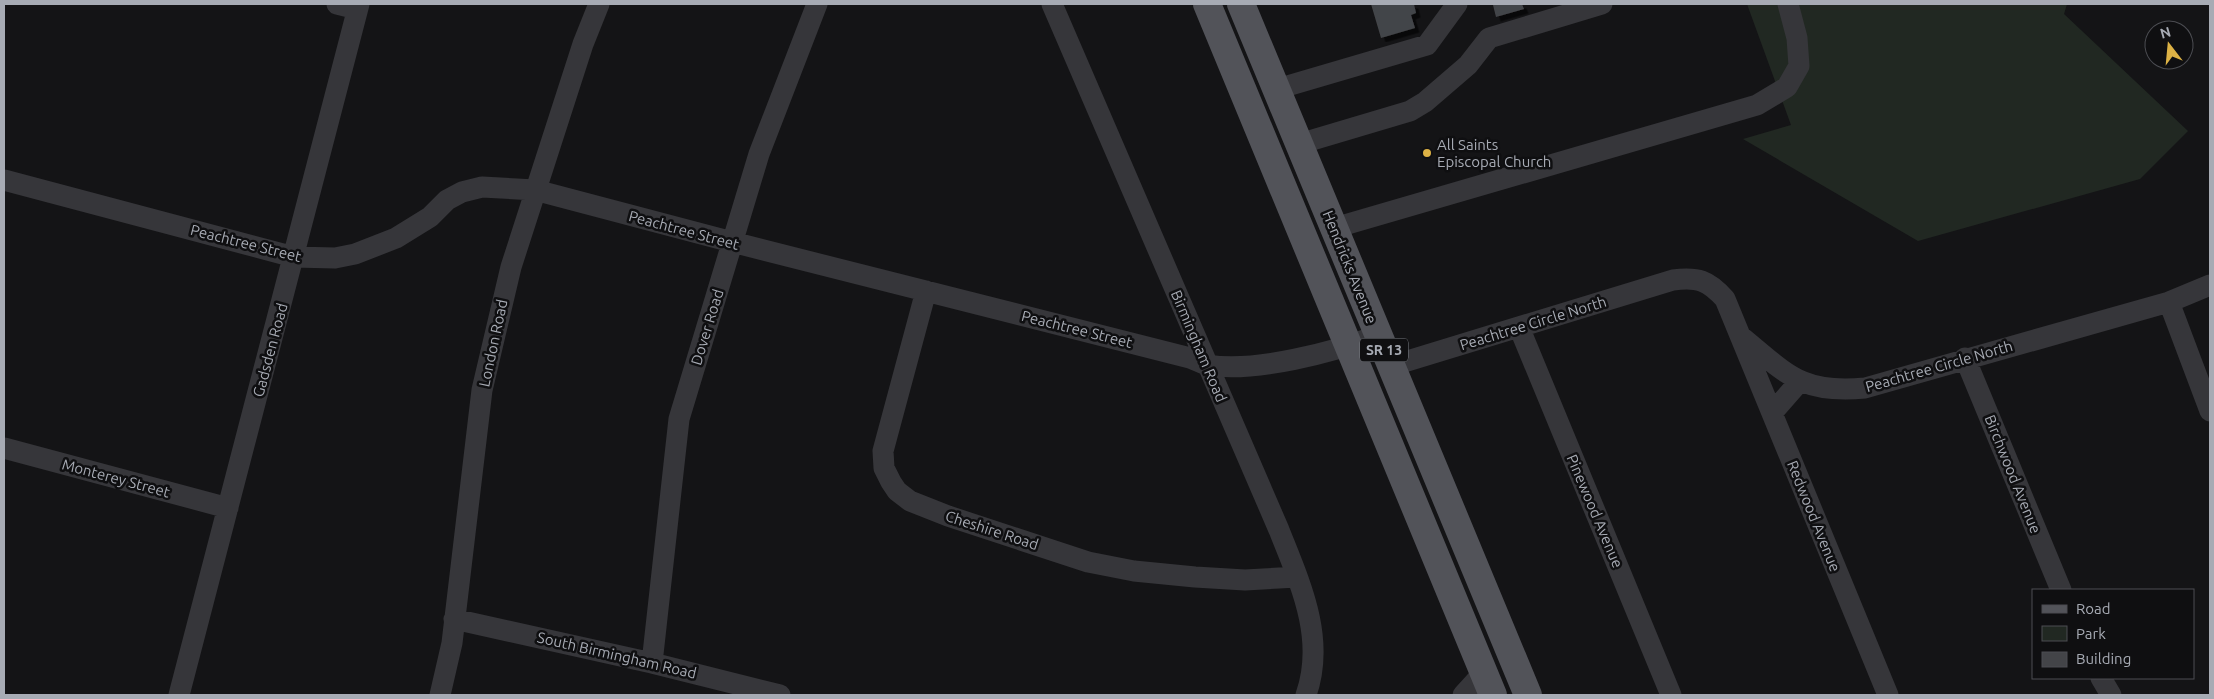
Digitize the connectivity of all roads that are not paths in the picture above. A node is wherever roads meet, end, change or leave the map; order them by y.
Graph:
1 (337, 4) edge
2 (599, 4) edge
3 (817, 4) edge
4 (1052, 4) edge
5 (1207, 4) edge
6 (1242, 4) edge
7 (1457, 4) edge
8 (1602, 4) edge
9 (1788, 4) edge
10 (358, 7) edge
11 (1277, 89) junction
12 (1299, 144) junction
13 (1269, 157) junction
14 (4, 180) edge
15 (535, 190) junction
16 (1334, 228) junction
17 (732, 242) junction
18 (294, 257) junction
19 (2210, 284) edge
20 (926, 291) junction
21 (2170, 302) junction
22 (1518, 327) junction
23 (1378, 335) junction
24 (1740, 337) junction
25 (1349, 347) junction
26 (1965, 358) junction
27 (1207, 365) junction
28 (1391, 366) junction
29 (1800, 381) junction
30 (2210, 411) edge
31 (1772, 413) junction
32 (4, 448) edge
33 (228, 508) junction
34 (1297, 577) junction
35 (2061, 589) edge
36 (454, 619) junction
37 (652, 663) junction
38 (2102, 679) edge
39 (1489, 686) edge
40 (1524, 686) edge
41 (180, 695) edge
42 (440, 695) edge
43 (780, 695) edge
44 (1306, 695) edge
45 (1464, 695) edge
46 (1671, 695) edge
47 (1888, 695) edge
48 (2111, 695) edge

1 - 10 street
2 - 15 street, London Road
3 - 17 street, Dover Road
4 - 27 street, Birmingham Road
5 - 13 main road, Hendricks Avenue / SR 13
6 - 11 main road, Hendricks Avenue / SR 13
7 - 11 street
8 - 12 street
9 - 16 street
10 - 18 street, Gadsden Road
11 - 12 main road, Hendricks Avenue / SR 13
12 - 13 main road
12 - 16 main road, Hendricks Avenue / SR 13
13 - 25 main road, Hendricks Avenue / SR 13
14 - 18 street, Peachtree Street
15 - 17 street, Peachtree Street
15 - 18 street, Peachtree Street
15 - 36 street, London Road
16 - 23 main road, Hendricks Avenue / SR 13
17 - 20 street, Peachtree Street
17 - 37 street, Dover Road
18 - 33 street, Gadsden Road
19 - 21 street, Peachtree Circle North
20 - 27 street, Peachtree Street
20 - 34 street, Cheshire Road
21 - 26 street, Peachtree Circle North
21 - 30 street
22 - 24 street, Peachtree Circle North
22 - 28 street, Peachtree Circle North
22 - 46 street, Pinewood Avenue
23 - 25 street, Peachtree Street
23 - 28 main road, Hendricks Avenue / SR 13
24 - 29 street, Peachtree Circle North
24 - 31 street, Redwood Avenue
25 - 27 street, Peachtree Street
25 - 39 main road, Hendricks Avenue / SR 13
26 - 29 street, Peachtree Circle North
26 - 35 street, Birchwood Avenue
27 - 34 street, Birmingham Road
28 - 40 main road, Hendricks Avenue / SR 13
29 - 31 street
31 - 47 street, Redwood Avenue
32 - 33 street, Monterey Street
33 - 41 street, Gadsden Road
34 - 44 street, Birmingham Road
36 - 37 street, South Birmingham Road
36 - 42 street, London Road
37 - 43 street, South Birmingham Road
38 - 48 street
39 - 40 main road
39 - 45 street

